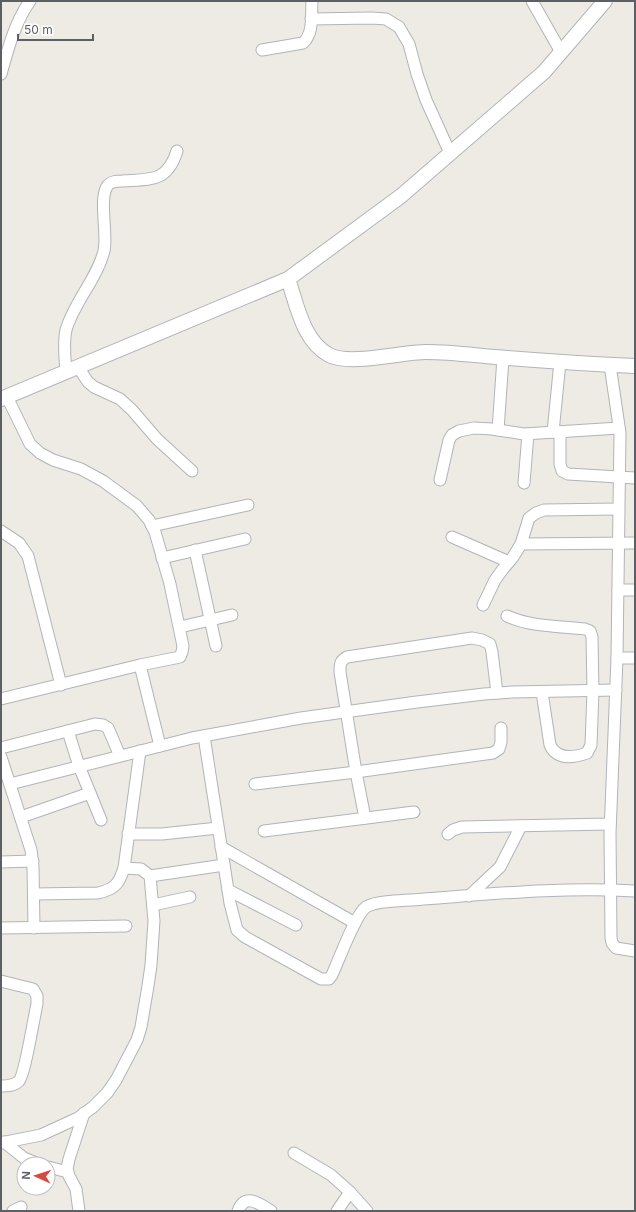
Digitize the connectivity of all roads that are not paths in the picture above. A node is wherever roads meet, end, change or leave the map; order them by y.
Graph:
1 (29, 1) edge
2 (312, 1) edge
3 (532, 1) edge
4 (605, 1) edge
5 (311, 19) junction
6 (262, 50) dead end
7 (561, 52) junction
8 (1, 74) edge
9 (177, 151) dead end
10 (450, 153) junction
11 (288, 279) junction
12 (502, 358) junction
13 (560, 362) junction
14 (610, 365) junction
15 (635, 366) edge
16 (72, 370) junction
17 (4, 398) edge
18 (619, 428) junction
19 (498, 430) junction
20 (557, 432) junction
21 (528, 434) junction
22 (192, 471) dead end
23 (619, 478) junction
24 (635, 478) edge
25 (440, 480) dead end
26 (524, 482) dead end
27 (248, 505) dead end
28 (618, 509) junction
29 (152, 526) junction
30 (1, 531) edge
31 (452, 537) dead end
32 (245, 539) dead end
33 (618, 542) junction
34 (635, 543) edge
35 (521, 544) junction
36 (196, 550) junction
37 (162, 558) junction
38 (509, 562) junction
39 (618, 590) junction
40 (635, 590) edge
41 (483, 605) dead end
42 (232, 616) dead end
43 (507, 616) dead end
44 (212, 620) junction
45 (180, 627) junction
46 (216, 646) dead end
47 (617, 658) junction
48 (635, 658) edge
49 (140, 665) junction
50 (61, 685) junction
51 (616, 690) junction
52 (593, 691) junction
53 (542, 692) junction
54 (497, 693) junction
55 (1, 699) edge
56 (347, 712) junction
57 (501, 728) dead end
58 (68, 731) junction
59 (204, 736) junction
60 (160, 746) junction
61 (1, 748) edge
62 (140, 751) junction
63 (120, 756) junction
64 (1, 757) edge
65 (79, 766) junction
66 (356, 772) junction
67 (10, 784) junction
68 (255, 784) dead end
69 (90, 793) junction
70 (414, 812) dead end
71 (21, 817) junction
72 (365, 818) junction
73 (101, 820) dead end
74 (610, 824) junction
75 (521, 826) junction
76 (218, 828) junction
77 (264, 831) dead end
78 (128, 834) junction
79 (448, 834) dead end
80 (221, 847) junction
81 (33, 861) junction
82 (1, 862) edge
83 (224, 864) junction
84 (124, 868) junction
85 (150, 876) junction
86 (228, 890) junction
87 (610, 890) junction
88 (635, 892) edge
89 (34, 894) junction
90 (469, 896) junction
91 (190, 897) dead end
92 (153, 905) junction
93 (355, 924) junction
94 (296, 925) dead end
95 (126, 926) dead end
96 (1, 928) edge
97 (34, 928) junction
98 (635, 951) edge
99 (1, 981) edge
100 (1, 1086) edge
101 (84, 1113) junction
102 (3, 1142) edge
103 (294, 1153) dead end
104 (21, 1156) edge
105 (56, 1168) edge
106 (68, 1172) junction
107 (350, 1192) junction
108 (79, 1211) edge
109 (238, 1211) edge
110 (271, 1211) edge
111 (337, 1211) edge
112 (367, 1211) edge

1 - 8 street
2 - 5 street
3 - 7 street
4 - 7 street
5 - 6 street
5 - 10 street
7 - 10 street
9 - 16 street
10 - 11 street
11 - 12 street
11 - 16 street
12 - 13 street
12 - 19 street
13 - 14 street
13 - 20 street
14 - 15 street
14 - 18 street
16 - 17 street
16 - 22 street
17 - 29 street
18 - 20 street
18 - 23 street
19 - 21 street
19 - 25 street
20 - 21 street
20 - 23 street
21 - 26 street
23 - 24 street
23 - 28 street
27 - 29 street
28 - 33 street
28 - 35 street
29 - 37 street
30 - 50 street
31 - 38 street
32 - 36 street
33 - 34 street
33 - 35 street
33 - 39 street
35 - 38 street
36 - 37 street
36 - 44 street
37 - 45 street
38 - 41 street
39 - 40 street
39 - 47 street
42 - 44 street
43 - 52 street
44 - 45 street
44 - 46 street
45 - 49 street
47 - 48 street
47 - 51 street
49 - 50 street
49 - 60 street
50 - 55 street
51 - 52 street
51 - 74 street
52 - 53 street
52 - 53 street
53 - 54 street
54 - 56 street
54 - 56 street
56 - 59 street
56 - 66 street
57 - 66 street
58 - 61 street
58 - 63 street
58 - 65 street
59 - 60 street
59 - 76 street
60 - 62 street
62 - 63 street
62 - 78 street
63 - 65 street
64 - 67 street
65 - 67 street
65 - 69 street
66 - 68 street
66 - 72 street
67 - 71 street
69 - 71 street
69 - 73 street
70 - 72 street
71 - 81 street
72 - 77 street
74 - 75 street
74 - 87 street
75 - 79 street
75 - 90 street
76 - 78 street
76 - 80 street
78 - 84 street
80 - 83 street
80 - 93 street
81 - 82 street
81 - 89 street
83 - 85 street
83 - 86 street
84 - 85 street
84 - 89 street
85 - 92 street
86 - 93 street
86 - 94 street
87 - 88 street
87 - 90 street
87 - 98 street
89 - 97 street
90 - 93 street
91 - 92 street
92 - 101 street
95 - 97 street
96 - 97 street
99 - 100 street
101 - 102 street
101 - 106 street
102 - 104 street
103 - 107 street
105 - 106 street
106 - 108 street
107 - 111 street
107 - 112 street
109 - 110 street

